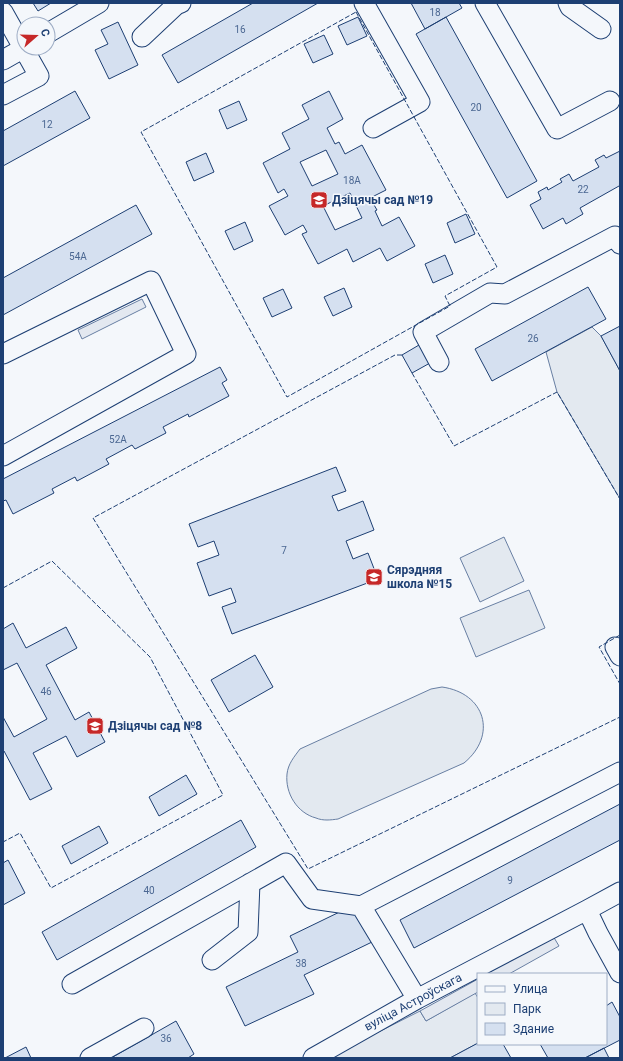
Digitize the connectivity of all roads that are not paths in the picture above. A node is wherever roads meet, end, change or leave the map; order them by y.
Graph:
1 (99, 3) edge
2 (181, 3) edge
3 (364, 3) edge
4 (485, 3) edge
5 (568, 3) edge
6 (3, 12) edge
7 (56, 28) edge
8 (601, 28) dead end
9 (16, 34) edge
10 (142, 37) dead end
11 (16, 53) edge
12 (28, 56) edge
13 (3, 60) edge
14 (3, 95) edge
15 (610, 101) dead end
16 (373, 128) dead end
17 (619, 237) edge
18 (3, 354) edge
19 (439, 362) dead end
20 (3, 456) edge
21 (620, 772) edge
22 (250, 883) junction
23 (620, 892) edge
24 (360, 906) junction
25 (587, 910) junction
26 (212, 960) dead end
27 (620, 972) edge
28 (72, 984) dead end
29 (417, 999) junction
30 (144, 1028) dead end
31 (90, 1058) edge
32 (313, 1058) edge

1 - 7 street
2 - 10 street
3 - 16 street
4 - 15 street
5 - 8 street
6 - 9 street
11 - 13 street
12 - 14 street
17 - 19 street
18 - 20 street
21 - 24 street
22 - 24 street
22 - 26 street
22 - 28 street
23 - 25 street, вуліца Астроўскага
24 - 29 street
25 - 27 street
25 - 29 street, вуліца Астроўскага
29 - 32 street, вуліца Астроўскага
30 - 31 street

